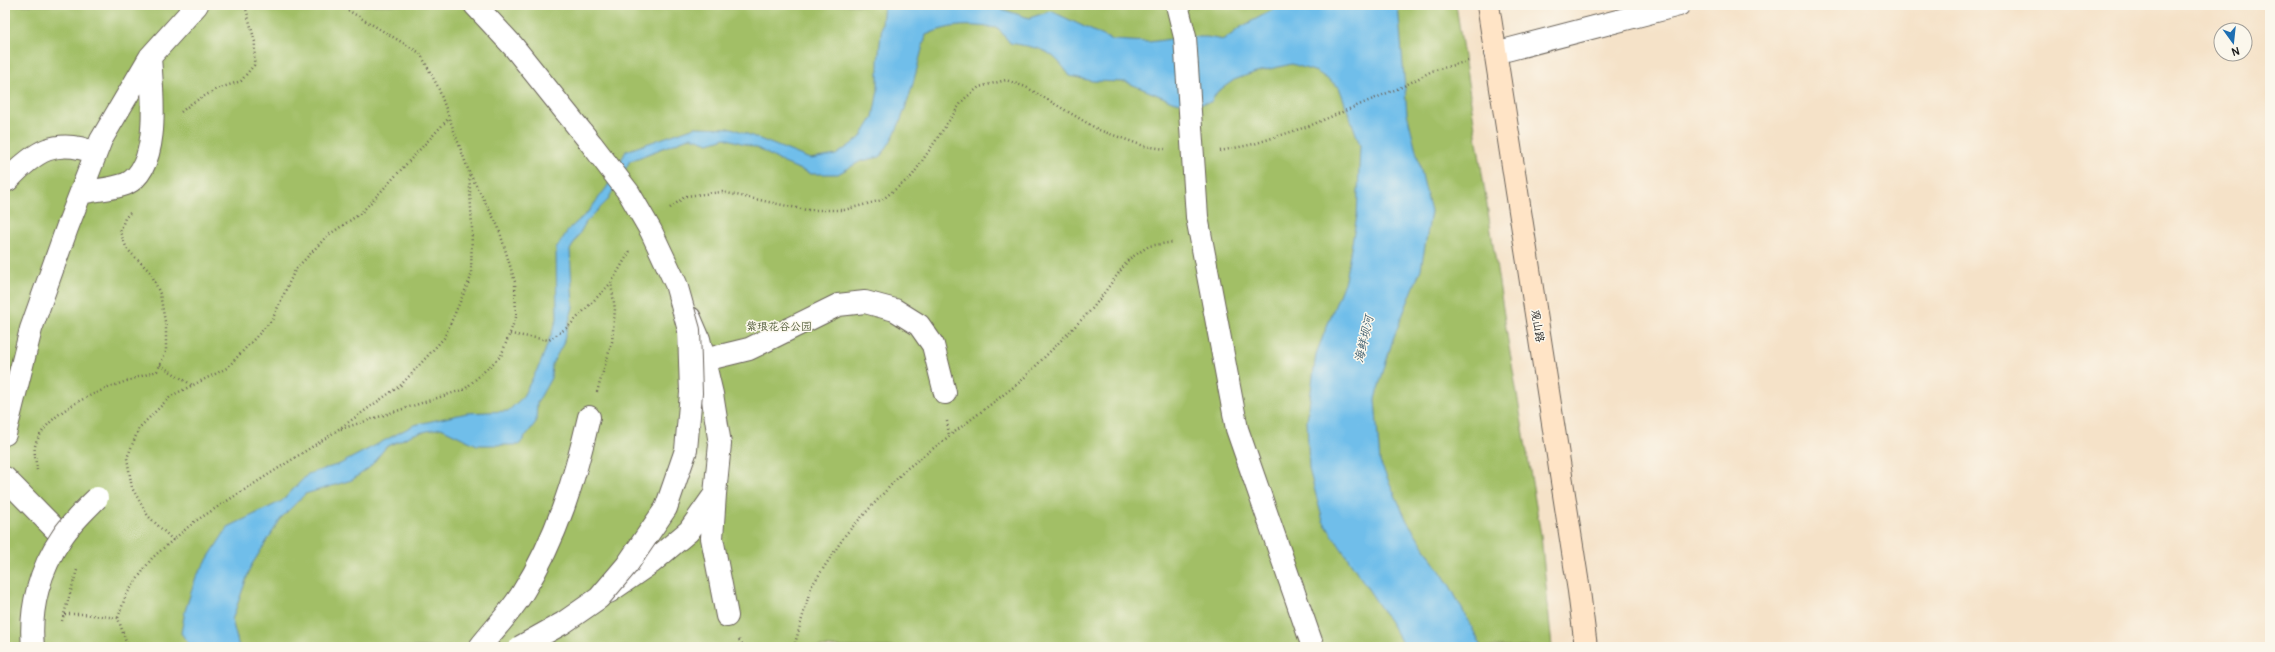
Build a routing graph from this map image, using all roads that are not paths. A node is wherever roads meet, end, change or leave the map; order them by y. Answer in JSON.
{"nodes":[{"id":1,"x":198,"y":5,"type":"edge"},
{"id":2,"x":1177,"y":5,"type":"edge"},
{"id":3,"x":1488,"y":5,"type":"edge"},
{"id":4,"x":1679,"y":5,"type":"edge"},
{"id":5,"x":482,"y":8,"type":"edge"},
{"id":6,"x":1495,"y":53,"type":"junction"},
{"id":7,"x":150,"y":57,"type":"junction"},
{"id":8,"x":96,"y":153,"type":"junction"},
{"id":9,"x":8,"y":180,"type":"dead end"},
{"id":10,"x":80,"y":193,"type":"junction"},
{"id":11,"x":676,"y":284,"type":"junction"},
{"id":12,"x":704,"y":360,"type":"junction"},
{"id":13,"x":945,"y":393,"type":"dead end"},
{"id":14,"x":589,"y":417,"type":"road end"},
{"id":15,"x":5,"y":434,"type":"edge"},
{"id":16,"x":5,"y":478,"type":"edge"},
{"id":17,"x":715,"y":494,"type":"junction"},
{"id":18,"x":97,"y":498,"type":"dead end"},
{"id":19,"x":62,"y":536,"type":"junction"},
{"id":20,"x":599,"y":598,"type":"junction"},
{"id":21,"x":727,"y":616,"type":"dead end"},
{"id":22,"x":33,"y":647,"type":"edge"},
{"id":23,"x":480,"y":647,"type":"edge"},
{"id":24,"x":520,"y":647,"type":"edge"},
{"id":25,"x":1313,"y":647,"type":"edge"},
{"id":26,"x":1586,"y":647,"type":"edge"}],
"edges":[{"from":1,"to":7,"type":"street"},
{"from":2,"to":25,"type":"street"},
{"from":3,"to":6,"type":"street","name":"观山路"},
{"from":4,"to":6,"type":"street"},
{"from":5,"to":11,"type":"street","bridge":true},
{"from":6,"to":26,"type":"street","name":"观山路"},
{"from":7,"to":8,"type":"street"},
{"from":7,"to":10,"type":"street"},
{"from":8,"to":9,"type":"street"},
{"from":8,"to":10,"type":"street"},
{"from":10,"to":15,"type":"street"},
{"from":11,"to":12,"type":"street","bridge":true},
{"from":11,"to":20,"type":"street","bridge":true},
{"from":12,"to":13,"type":"street"},
{"from":12,"to":17,"type":"street"},
{"from":14,"to":23,"type":"street"},
{"from":16,"to":19,"type":"street"},
{"from":17,"to":20,"type":"street","bridge":true},
{"from":17,"to":21,"type":"street"},
{"from":18,"to":19,"type":"street","bridge":true},
{"from":19,"to":22,"type":"street","bridge":true},
{"from":20,"to":24,"type":"street","bridge":true}]}
